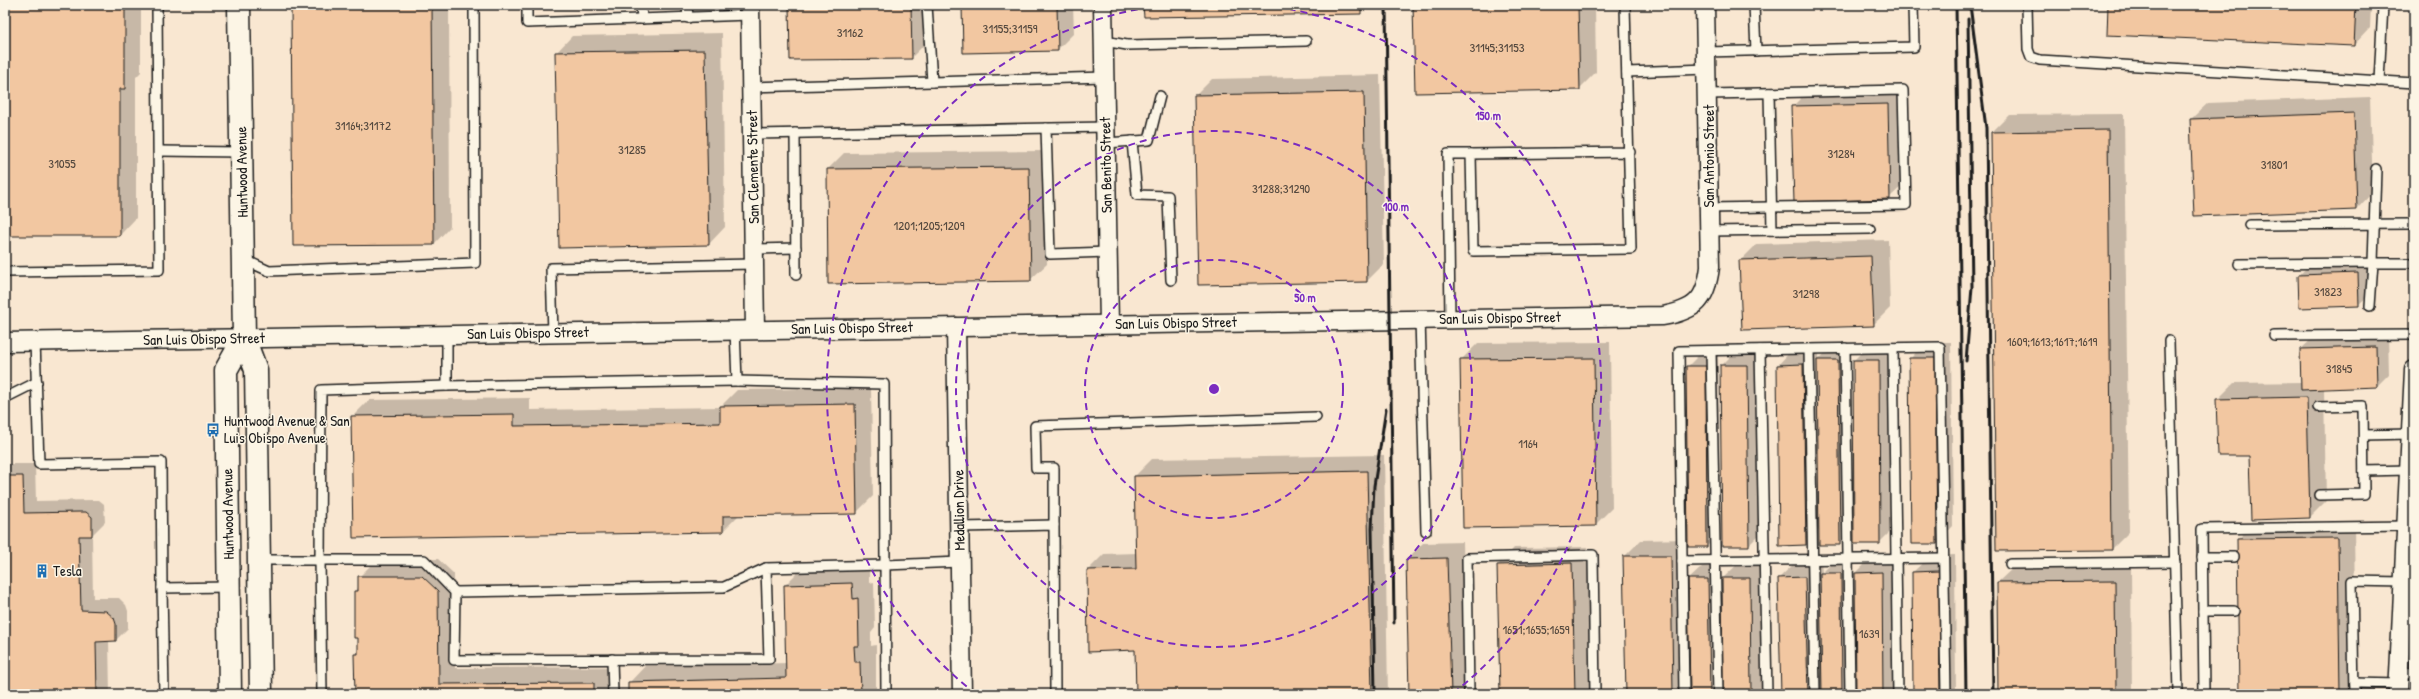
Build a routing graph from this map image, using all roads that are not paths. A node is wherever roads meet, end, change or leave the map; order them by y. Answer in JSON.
{"nodes":[{"id":1,"x":157,"y":5,"type":"edge"},
{"id":2,"x":239,"y":5,"type":"edge"},
{"id":3,"x":474,"y":5,"type":"edge"},
{"id":4,"x":526,"y":5,"type":"edge"},
{"id":5,"x":641,"y":5,"type":"edge"},
{"id":6,"x":687,"y":5,"type":"edge"},
{"id":7,"x":927,"y":5,"type":"edge"},
{"id":8,"x":1103,"y":5,"type":"edge"},
{"id":9,"x":1625,"y":5,"type":"edge"},
{"id":10,"x":1705,"y":5,"type":"edge"},
{"id":11,"x":1754,"y":5,"type":"edge"},
{"id":12,"x":1913,"y":5,"type":"edge"},
{"id":13,"x":2027,"y":5,"type":"edge"},
{"id":14,"x":2383,"y":5,"type":"edge"},
{"id":15,"x":750,"y":10,"type":"edge"},
{"id":16,"x":688,"y":18,"type":"junction"},
{"id":17,"x":642,"y":19,"type":"junction"},
{"id":18,"x":1104,"y":41,"type":"junction"},
{"id":19,"x":1306,"y":41,"type":"dead end"},
{"id":20,"x":1756,"y":51,"type":"junction"},
{"id":21,"x":1706,"y":61,"type":"junction"},
{"id":22,"x":1627,"y":72,"type":"junction"},
{"id":23,"x":1104,"y":77,"type":"junction"},
{"id":24,"x":2379,"y":81,"type":"junction"},
{"id":25,"x":932,"y":82,"type":"junction"},
{"id":26,"x":2414,"y":83,"type":"edge"},
{"id":27,"x":751,"y":87,"type":"junction"},
{"id":28,"x":1769,"y":93,"type":"junction"},
{"id":29,"x":1708,"y":94,"type":"junction"},
{"id":30,"x":1160,"y":96,"type":"dead end"},
{"id":31,"x":1046,"y":128,"type":"junction"},
{"id":32,"x":795,"y":133,"type":"junction"},
{"id":33,"x":752,"y":134,"type":"junction"},
{"id":34,"x":1106,"y":135,"type":"junction"},
{"id":35,"x":1132,"y":141,"type":"junction"},
{"id":36,"x":159,"y":151,"type":"junction"},
{"id":37,"x":241,"y":152,"type":"junction"},
{"id":38,"x":1630,"y":152,"type":"junction"},
{"id":39,"x":1471,"y":154,"type":"junction"},
{"id":40,"x":2376,"y":169,"type":"dead end"},
{"id":41,"x":1771,"y":207,"type":"junction"},
{"id":42,"x":1709,"y":208,"type":"junction"},
{"id":43,"x":2374,"y":223,"type":"junction"},
{"id":44,"x":2414,"y":224,"type":"edge"},
{"id":45,"x":2250,"y":226,"type":"dead end"},
{"id":46,"x":1870,"y":229,"type":"dead end"},
{"id":47,"x":1772,"y":230,"type":"junction"},
{"id":48,"x":1709,"y":232,"type":"junction"},
{"id":49,"x":796,"y":248,"type":"junction"},
{"id":50,"x":1108,"y":252,"type":"junction"},
{"id":51,"x":754,"y":256,"type":"junction"},
{"id":52,"x":243,"y":258,"type":"junction"},
{"id":53,"x":2373,"y":263,"type":"junction"},
{"id":54,"x":2414,"y":263,"type":"edge"},
{"id":55,"x":2239,"y":264,"type":"dead end"},
{"id":56,"x":5,"y":272,"type":"edge"},
{"id":57,"x":796,"y":275,"type":"dead end"},
{"id":58,"x":1171,"y":280,"type":"dead end"},
{"id":59,"x":1696,"y":304,"type":"joint"},
{"id":60,"x":2370,"y":306,"type":"dead end"},
{"id":61,"x":1420,"y":319,"type":"junction"},
{"id":62,"x":1450,"y":319,"type":"junction"},
{"id":63,"x":1109,"y":324,"type":"junction"},
{"id":64,"x":956,"y":327,"type":"junction"},
{"id":65,"x":755,"y":329,"type":"junction"},
{"id":66,"x":735,"y":330,"type":"junction"},
{"id":67,"x":553,"y":333,"type":"junction"},
{"id":68,"x":2414,"y":334,"type":"edge"},
{"id":69,"x":447,"y":335,"type":"junction"},
{"id":70,"x":2274,"y":336,"type":"dead end"},
{"id":71,"x":244,"y":338,"type":"junction"},
{"id":72,"x":35,"y":341,"type":"junction"},
{"id":73,"x":2169,"y":341,"type":"dead end"},
{"id":74,"x":5,"y":342,"type":"edge"},
{"id":75,"x":1845,"y":348,"type":"junction"},
{"id":76,"x":1894,"y":348,"type":"junction"},
{"id":77,"x":1809,"y":349,"type":"junction"},
{"id":78,"x":1711,"y":350,"type":"junction"},
{"id":79,"x":1760,"y":350,"type":"junction"},
{"id":80,"x":2414,"y":370,"type":"edge"},
{"id":81,"x":737,"y":381,"type":"junction"},
{"id":82,"x":37,"y":382,"type":"junction"},
{"id":83,"x":448,"y":386,"type":"junction"},
{"id":84,"x":5,"y":398,"type":"edge"},
{"id":85,"x":2318,"y":407,"type":"dead end"},
{"id":86,"x":1316,"y":418,"type":"dead end"},
{"id":87,"x":2412,"y":423,"type":"edge"},
{"id":88,"x":2364,"y":435,"type":"junction"},
{"id":89,"x":2364,"y":471,"type":"junction"},
{"id":90,"x":2410,"y":480,"type":"edge"},
{"id":91,"x":2320,"y":495,"type":"dead end"},
{"id":92,"x":1054,"y":525,"type":"junction"},
{"id":93,"x":2406,"y":526,"type":"junction"},
{"id":94,"x":960,"y":527,"type":"junction"},
{"id":95,"x":1426,"y":531,"type":"dead end"},
{"id":96,"x":2202,"y":557,"type":"junction"},
{"id":97,"x":2234,"y":557,"type":"dead end"},
{"id":98,"x":1896,"y":558,"type":"junction"},
{"id":99,"x":1943,"y":558,"type":"junction"},
{"id":100,"x":1847,"y":559,"type":"junction"},
{"id":101,"x":259,"y":560,"type":"junction"},
{"id":102,"x":320,"y":560,"type":"junction"},
{"id":103,"x":1764,"y":560,"type":"junction"},
{"id":104,"x":1813,"y":560,"type":"junction"},
{"id":105,"x":1682,"y":561,"type":"junction"},
{"id":106,"x":1716,"y":561,"type":"junction"},
{"id":107,"x":960,"y":562,"type":"junction"},
{"id":108,"x":2175,"y":562,"type":"junction"},
{"id":109,"x":2010,"y":564,"type":"dead end"},
{"id":110,"x":885,"y":565,"type":"junction"},
{"id":111,"x":766,"y":568,"type":"junction"},
{"id":112,"x":2404,"y":582,"type":"junction"},
{"id":113,"x":229,"y":587,"type":"junction"},
{"id":114,"x":162,"y":588,"type":"junction"},
{"id":115,"x":455,"y":592,"type":"junction"},
{"id":116,"x":2203,"y":611,"type":"junction"},
{"id":117,"x":2234,"y":611,"type":"dead end"},
{"id":118,"x":2408,"y":612,"type":"edge"},
{"id":119,"x":612,"y":659,"type":"junction"},
{"id":120,"x":2402,"y":681,"type":"edge"},
{"id":121,"x":2354,"y":683,"type":"junction"},
{"id":122,"x":164,"y":694,"type":"edge"},
{"id":123,"x":230,"y":694,"type":"edge"},
{"id":124,"x":260,"y":694,"type":"edge"},
{"id":125,"x":322,"y":694,"type":"edge"},
{"id":126,"x":613,"y":694,"type":"edge"},
{"id":127,"x":886,"y":694,"type":"edge"},
{"id":128,"x":962,"y":694,"type":"edge"},
{"id":129,"x":1055,"y":694,"type":"edge"},
{"id":130,"x":1469,"y":694,"type":"edge"},
{"id":131,"x":1595,"y":694,"type":"edge"},
{"id":132,"x":1684,"y":694,"type":"edge"},
{"id":133,"x":1718,"y":694,"type":"edge"},
{"id":134,"x":1767,"y":694,"type":"edge"},
{"id":135,"x":1815,"y":694,"type":"edge"},
{"id":136,"x":1850,"y":694,"type":"edge"},
{"id":137,"x":1898,"y":694,"type":"edge"},
{"id":138,"x":1946,"y":694,"type":"edge"},
{"id":139,"x":2178,"y":694,"type":"edge"},
{"id":140,"x":2204,"y":694,"type":"edge"},
{"id":141,"x":2354,"y":694,"type":"edge"}],
"edges":[{"from":1,"to":36,"type":"lane"},
{"from":2,"to":37,"type":"street","name":"Huntwood Avenue"},
{"from":3,"to":52,"type":"lane"},
{"from":4,"to":17,"type":"lane"},
{"from":5,"to":17,"type":"lane"},
{"from":6,"to":16,"type":"lane"},
{"from":7,"to":25,"type":"lane"},
{"from":8,"to":18,"type":"street","name":"San Benito Street"},
{"from":9,"to":22,"type":"lane"},
{"from":10,"to":21,"type":"street","name":"San Antonio Street"},
{"from":11,"to":20,"type":"lane"},
{"from":12,"to":20,"type":"lane"},
{"from":13,"to":24,"type":"lane"},
{"from":14,"to":24,"type":"lane"},
{"from":15,"to":16,"type":"lane"},
{"from":15,"to":27,"type":"street","name":"San Clemente Street"},
{"from":16,"to":17,"type":"lane"},
{"from":18,"to":19,"type":"lane"},
{"from":18,"to":23,"type":"street","name":"San Benito Street"},
{"from":20,"to":21,"type":"lane"},
{"from":21,"to":22,"type":"lane"},
{"from":21,"to":29,"type":"street","name":"San Antonio Street"},
{"from":22,"to":38,"type":"lane"},
{"from":23,"to":25,"type":"lane"},
{"from":23,"to":34,"type":"street","name":"San Benito Street"},
{"from":24,"to":26,"type":"lane"},
{"from":25,"to":27,"type":"lane"},
{"from":27,"to":33,"type":"street","name":"San Clemente Street"},
{"from":28,"to":29,"type":"lane"},
{"from":28,"to":41,"type":"lane"},
{"from":28,"to":41,"type":"lane"},
{"from":29,"to":42,"type":"street","name":"San Antonio Street"},
{"from":30,"to":35,"type":"lane"},
{"from":31,"to":32,"type":"lane"},
{"from":31,"to":34,"type":"lane"},
{"from":31,"to":50,"type":"lane"},
{"from":32,"to":33,"type":"lane"},
{"from":32,"to":49,"type":"lane"},
{"from":33,"to":51,"type":"street","name":"San Clemente Street"},
{"from":34,"to":35,"type":"lane"},
{"from":34,"to":50,"type":"street","name":"San Benito Street"},
{"from":35,"to":58,"type":"lane"},
{"from":36,"to":37,"type":"lane"},
{"from":36,"to":56,"type":"lane"},
{"from":37,"to":52,"type":"street","name":"Huntwood Avenue"},
{"from":38,"to":39,"type":"lane"},
{"from":38,"to":39,"type":"lane"},
{"from":39,"to":62,"type":"lane"},
{"from":40,"to":43,"type":"lane"},
{"from":41,"to":42,"type":"lane"},
{"from":41,"to":47,"type":"lane"},
{"from":42,"to":48,"type":"street","name":"San Antonio Street"},
{"from":43,"to":44,"type":"lane"},
{"from":43,"to":45,"type":"lane"},
{"from":43,"to":53,"type":"lane"},
{"from":46,"to":47,"type":"lane"},
{"from":47,"to":48,"type":"lane"},
{"from":48,"to":59,"type":"street","name":"San Antonio Street"},
{"from":49,"to":51,"type":"lane"},
{"from":49,"to":57,"type":"lane"},
{"from":50,"to":63,"type":"street","name":"San Benito Street"},
{"from":51,"to":65,"type":"street","name":"San Clemente Street"},
{"from":51,"to":67,"type":"lane"},
{"from":52,"to":71,"type":"street","name":"Huntwood Avenue"},
{"from":53,"to":54,"type":"lane"},
{"from":53,"to":55,"type":"lane"},
{"from":53,"to":60,"type":"lane"},
{"from":59,"to":62,"type":"street","name":"San Luis Obispo Street"},
{"from":61,"to":62,"type":"street","name":"San Luis Obispo Street"},
{"from":61,"to":63,"type":"street","name":"San Luis Obispo Street"},
{"from":61,"to":95,"type":"lane"},
{"from":63,"to":64,"type":"street","name":"San Luis Obispo Street"},
{"from":64,"to":65,"type":"street","name":"San Luis Obispo Street"},
{"from":64,"to":94,"type":"street","name":"Medallion Drive"},
{"from":65,"to":66,"type":"street","name":"San Luis Obispo Street"},
{"from":66,"to":67,"type":"street","name":"San Luis Obispo Street"},
{"from":66,"to":81,"type":"lane"},
{"from":67,"to":69,"type":"street","name":"San Luis Obispo Street"},
{"from":68,"to":70,"type":"lane"},
{"from":69,"to":71,"type":"street","name":"San Luis Obispo Street"},
{"from":69,"to":83,"type":"lane"},
{"from":71,"to":72,"type":"street","name":"San Luis Obispo Street"},
{"from":71,"to":101,"type":"street","name":"Huntwood Avenue"},
{"from":71,"to":113,"type":"street","name":"Huntwood Avenue"},
{"from":72,"to":74,"type":"street","name":"San Luis Obispo Street"},
{"from":72,"to":82,"type":"lane"},
{"from":73,"to":108,"type":"lane"},
{"from":75,"to":76,"type":"lane"},
{"from":75,"to":77,"type":"lane"},
{"from":75,"to":100,"type":"lane"},
{"from":76,"to":98,"type":"lane"},
{"from":76,"to":99,"type":"lane"},
{"from":77,"to":79,"type":"lane"},
{"from":77,"to":104,"type":"lane"},
{"from":78,"to":79,"type":"lane"},
{"from":78,"to":105,"type":"lane"},
{"from":78,"to":106,"type":"lane"},
{"from":79,"to":103,"type":"lane"},
{"from":80,"to":87,"type":"street"},
{"from":81,"to":83,"type":"lane"},
{"from":81,"to":110,"type":"lane"},
{"from":82,"to":84,"type":"lane"},
{"from":82,"to":114,"type":"lane"},
{"from":83,"to":102,"type":"lane"},
{"from":85,"to":88,"type":"lane"},
{"from":86,"to":92,"type":"lane"},
{"from":87,"to":88,"type":"lane"},
{"from":87,"to":90,"type":"street"},
{"from":88,"to":89,"type":"lane"},
{"from":89,"to":90,"type":"lane"},
{"from":89,"to":91,"type":"lane"},
{"from":90,"to":93,"type":"street"},
{"from":92,"to":94,"type":"lane"},
{"from":92,"to":129,"type":"lane"},
{"from":93,"to":96,"type":"lane"},
{"from":93,"to":112,"type":"street"},
{"from":94,"to":107,"type":"street","name":"Medallion Drive"},
{"from":96,"to":97,"type":"lane"},
{"from":96,"to":116,"type":"lane"},
{"from":98,"to":99,"type":"lane"},
{"from":98,"to":100,"type":"lane"},
{"from":98,"to":137,"type":"lane"},
{"from":99,"to":138,"type":"lane"},
{"from":100,"to":104,"type":"lane"},
{"from":100,"to":136,"type":"lane"},
{"from":101,"to":102,"type":"lane"},
{"from":101,"to":124,"type":"street","name":"Huntwood Avenue"},
{"from":102,"to":115,"type":"lane"},
{"from":102,"to":125,"type":"lane"},
{"from":103,"to":104,"type":"lane"},
{"from":103,"to":106,"type":"lane"},
{"from":103,"to":134,"type":"lane"},
{"from":104,"to":135,"type":"lane"},
{"from":105,"to":106,"type":"lane"},
{"from":105,"to":132,"type":"lane"},
{"from":106,"to":133,"type":"lane"},
{"from":107,"to":110,"type":"lane"},
{"from":107,"to":128,"type":"street","name":"Medallion Drive"},
{"from":108,"to":109,"type":"lane"},
{"from":108,"to":139,"type":"lane"},
{"from":110,"to":111,"type":"lane"},
{"from":110,"to":127,"type":"lane"},
{"from":111,"to":115,"type":"lane"},
{"from":111,"to":119,"type":"lane"},
{"from":112,"to":118,"type":"street"},
{"from":112,"to":121,"type":"lane"},
{"from":113,"to":114,"type":"lane"},
{"from":113,"to":123,"type":"street","name":"Huntwood Avenue"},
{"from":114,"to":122,"type":"lane"},
{"from":115,"to":119,"type":"lane"},
{"from":116,"to":117,"type":"lane"},
{"from":116,"to":140,"type":"lane"},
{"from":118,"to":120,"type":"street"},
{"from":119,"to":126,"type":"lane"},
{"from":120,"to":121,"type":"lane"},
{"from":121,"to":141,"type":"lane"},
{"from":130,"to":131,"type":"lane"}]}
